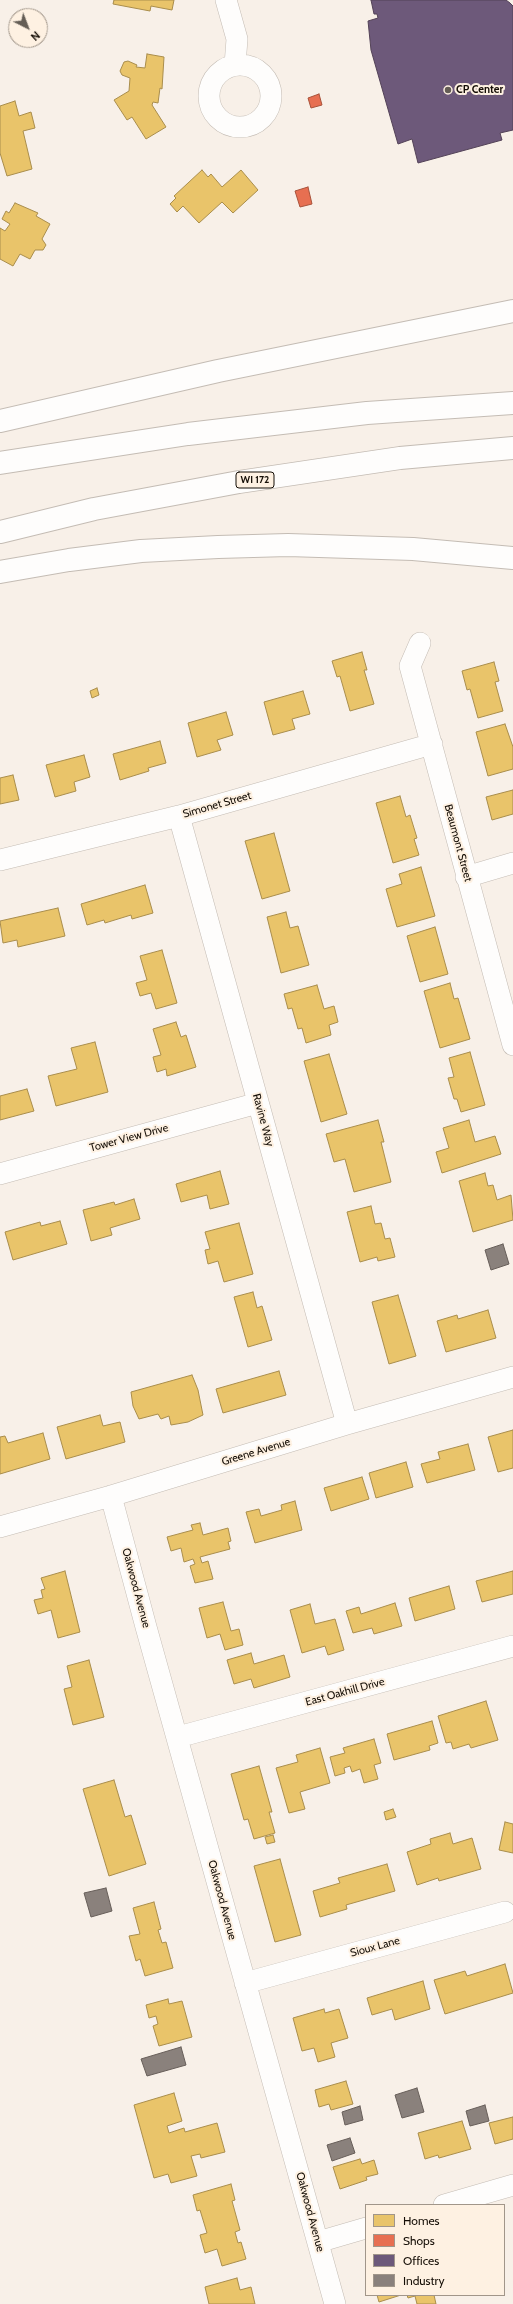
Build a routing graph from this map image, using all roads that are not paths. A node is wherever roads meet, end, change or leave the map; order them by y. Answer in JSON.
{"nodes":[{"id":1,"x":226,"y":0,"type":"edge"},
{"id":2,"x":235,"y":65,"type":"dead end"},
{"id":3,"x":513,"y":311,"type":"edge"},
{"id":4,"x":513,"y":402,"type":"edge"},
{"id":5,"x":0,"y":421,"type":"edge"},
{"id":6,"x":513,"y":448,"type":"edge"},
{"id":7,"x":0,"y":463,"type":"edge"},
{"id":8,"x":0,"y":532,"type":"edge"},
{"id":9,"x":513,"y":558,"type":"edge"},
{"id":10,"x":0,"y":572,"type":"edge"},
{"id":11,"x":420,"y":643,"type":"dead end"},
{"id":12,"x":432,"y":744,"type":"junction"},
{"id":13,"x":179,"y":816,"type":"junction"},
{"id":14,"x":0,"y":860,"type":"edge"},
{"id":15,"x":513,"y":863,"type":"edge"},
{"id":16,"x":466,"y":877,"type":"junction"},
{"id":17,"x":513,"y":1045,"type":"edge"},
{"id":18,"x":258,"y":1103,"type":"junction"},
{"id":19,"x":0,"y":1174,"type":"edge"},
{"id":20,"x":513,"y":1377,"type":"edge"},
{"id":21,"x":347,"y":1424,"type":"junction"},
{"id":22,"x":112,"y":1496,"type":"junction"},
{"id":23,"x":0,"y":1527,"type":"edge"},
{"id":24,"x":513,"y":1646,"type":"edge"},
{"id":25,"x":178,"y":1737,"type":"junction"},
{"id":26,"x":505,"y":1912,"type":"dead end"},
{"id":27,"x":245,"y":1983,"type":"junction"},
{"id":28,"x":513,"y":2185,"type":"edge"},
{"id":29,"x":447,"y":2204,"type":"edge"},
{"id":30,"x":365,"y":2228,"type":"edge"},
{"id":31,"x":318,"y":2242,"type":"junction"},
{"id":32,"x":335,"y":2304,"type":"edge"}],
"edges":[{"from":1,"to":2,"type":"street"},
{"from":3,"to":5,"type":"highway"},
{"from":4,"to":7,"type":"highway"},
{"from":6,"to":8,"type":"highway","number":"WI 172"},
{"from":9,"to":10,"type":"highway"},
{"from":11,"to":12,"type":"street","name":"Beaumont Street"},
{"from":12,"to":13,"type":"street","name":"Simonet Street"},
{"from":12,"to":16,"type":"street","name":"Beaumont Street"},
{"from":13,"to":14,"type":"street","name":"Simonet Street"},
{"from":13,"to":18,"type":"street","name":"Ravine Way"},
{"from":15,"to":16,"type":"street"},
{"from":16,"to":17,"type":"street","name":"Beaumont Street"},
{"from":18,"to":19,"type":"street","name":"Tower View Drive"},
{"from":18,"to":21,"type":"street","name":"Ravine Way"},
{"from":20,"to":21,"type":"street","name":"Greene Avenue"},
{"from":21,"to":22,"type":"street","name":"Greene Avenue"},
{"from":22,"to":23,"type":"street","name":"Greene Avenue"},
{"from":22,"to":25,"type":"street","name":"Oakwood Avenue"},
{"from":24,"to":25,"type":"street","name":"East Oakhill Drive"},
{"from":25,"to":27,"type":"street","name":"Oakwood Avenue"},
{"from":26,"to":27,"type":"street","name":"Sioux Lane"},
{"from":27,"to":31,"type":"street","name":"Oakwood Avenue"},
{"from":28,"to":29,"type":"street"},
{"from":30,"to":31,"type":"street"},
{"from":31,"to":32,"type":"street","name":"Oakwood Avenue"}]}
